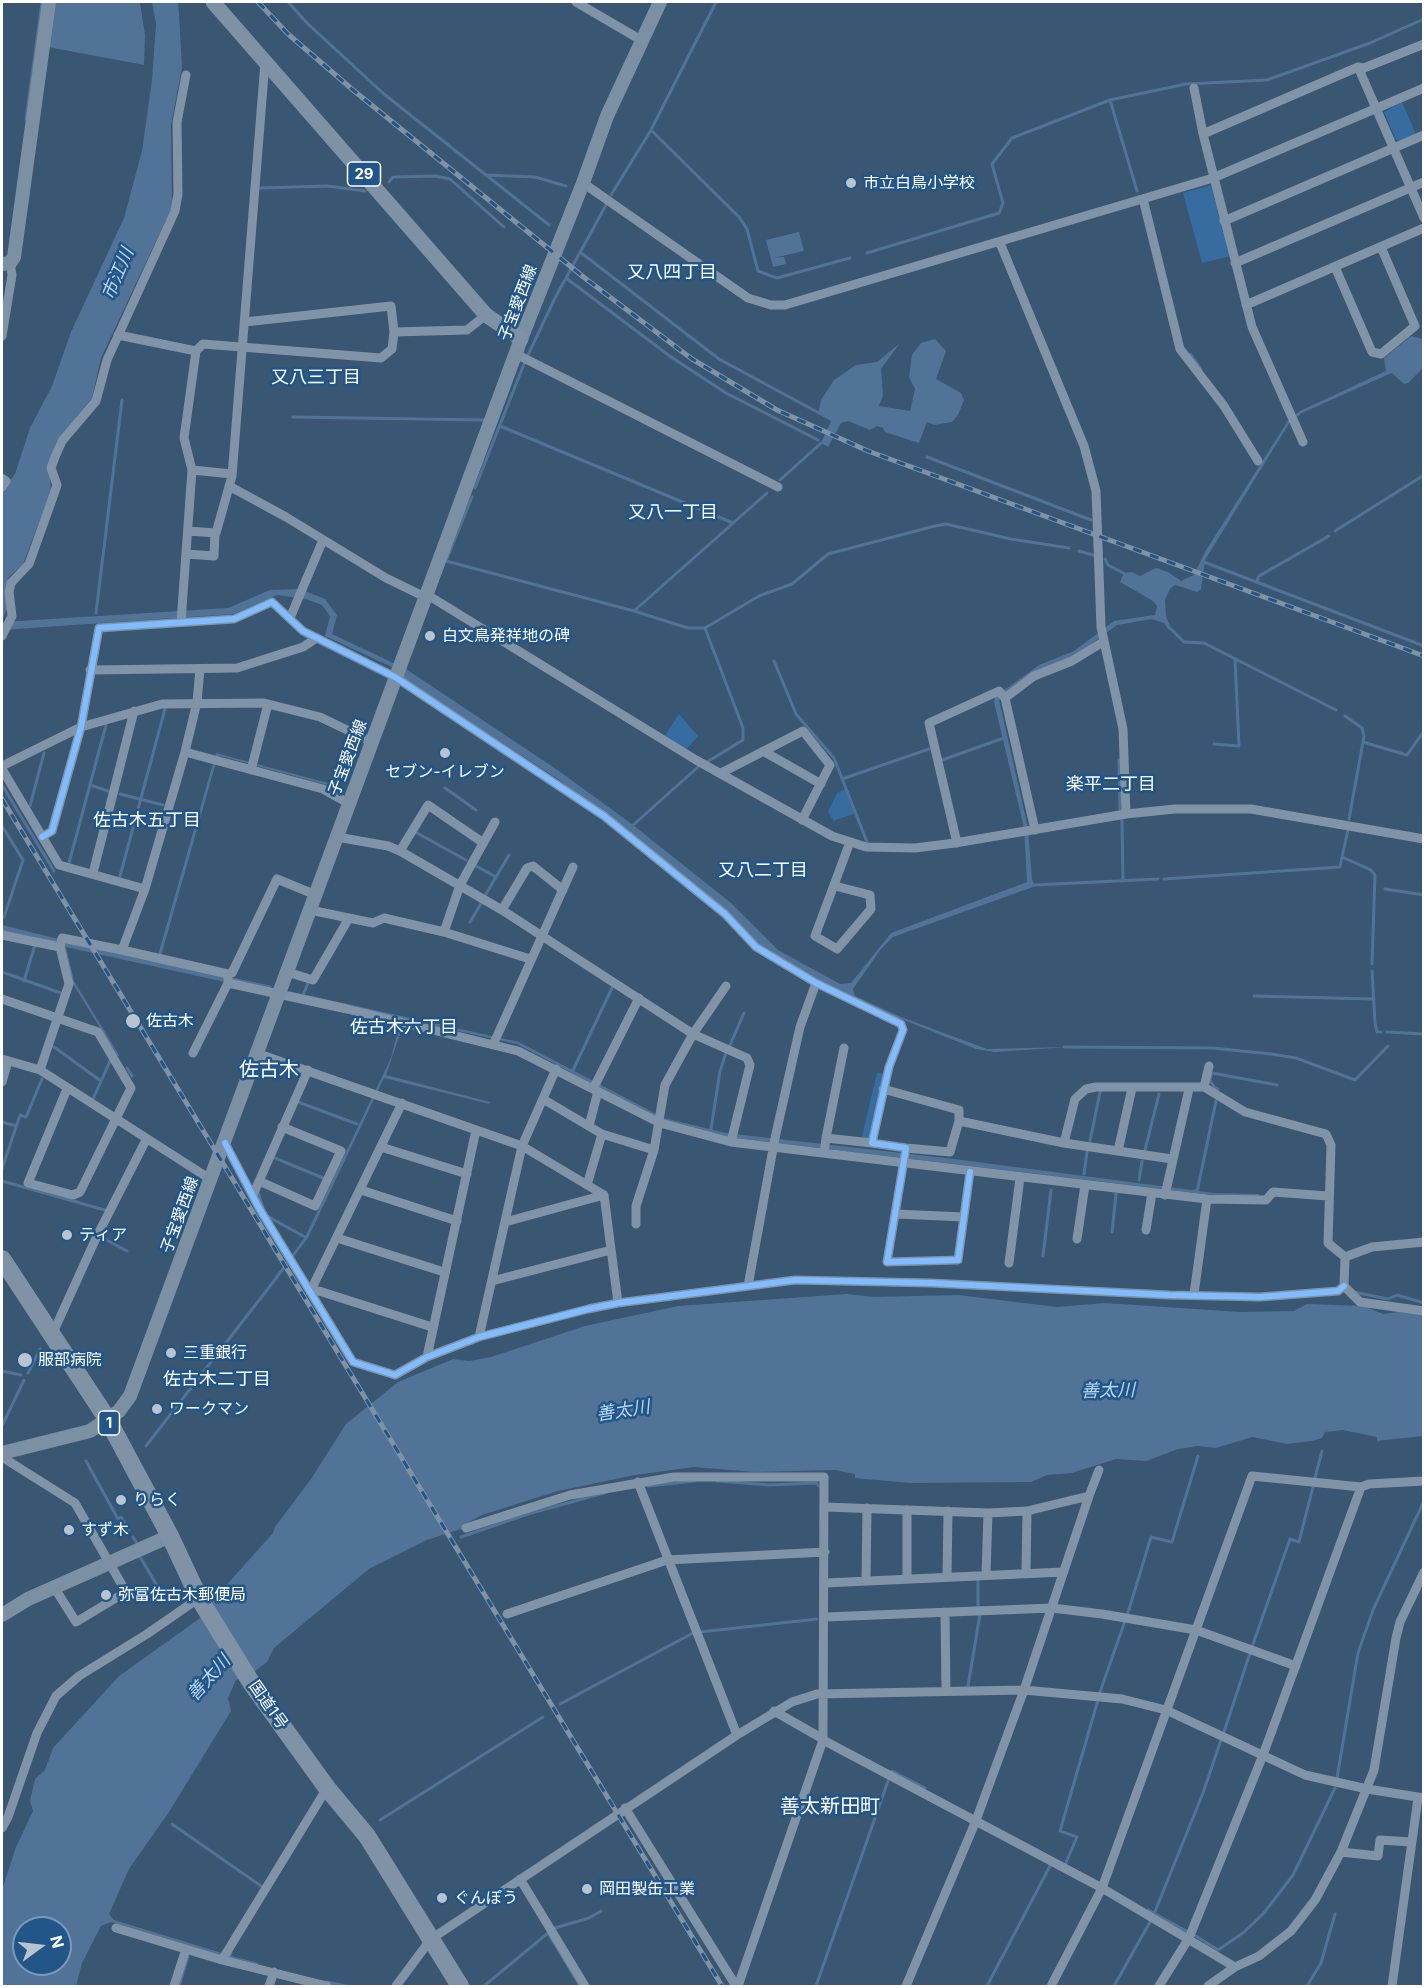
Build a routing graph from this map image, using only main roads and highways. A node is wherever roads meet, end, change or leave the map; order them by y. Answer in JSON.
{"nodes":[{"id":1,"x":50,"y":2,"type":"edge"},
{"id":2,"x":213,"y":2,"type":"edge"},
{"id":3,"x":660,"y":2,"type":"edge"},
{"id":4,"x":6,"y":264,"type":"edge"},
{"id":5,"x":521,"y":339,"type":"junction"},
{"id":6,"x":4,"y":1270,"type":"edge"},
{"id":7,"x":108,"y":1420,"type":"junction"},
{"id":8,"x":2,"y":1455,"type":"edge"},
{"id":9,"x":170,"y":1536,"type":"junction"},
{"id":10,"x":2,"y":1615,"type":"edge"},
{"id":11,"x":460,"y":1986,"type":"edge"}],
"edges":[{"from":1,"to":4,"type":"main road"},
{"from":2,"to":5,"type":"main road","number":"29"},
{"from":3,"to":5,"type":"main road","name":"子宝愛西線"},
{"from":5,"to":7,"type":"main road","name":"子宝愛西線"},
{"from":6,"to":7,"type":"highway","name":"国道1号","number":"1"},
{"from":7,"to":8,"type":"main road","name":"子宝愛西線"},
{"from":7,"to":9,"type":"highway","name":"国道1号","number":"1"},
{"from":9,"to":10,"type":"main road"},
{"from":9,"to":11,"type":"highway","name":"国道1号","number":"1"}]}
